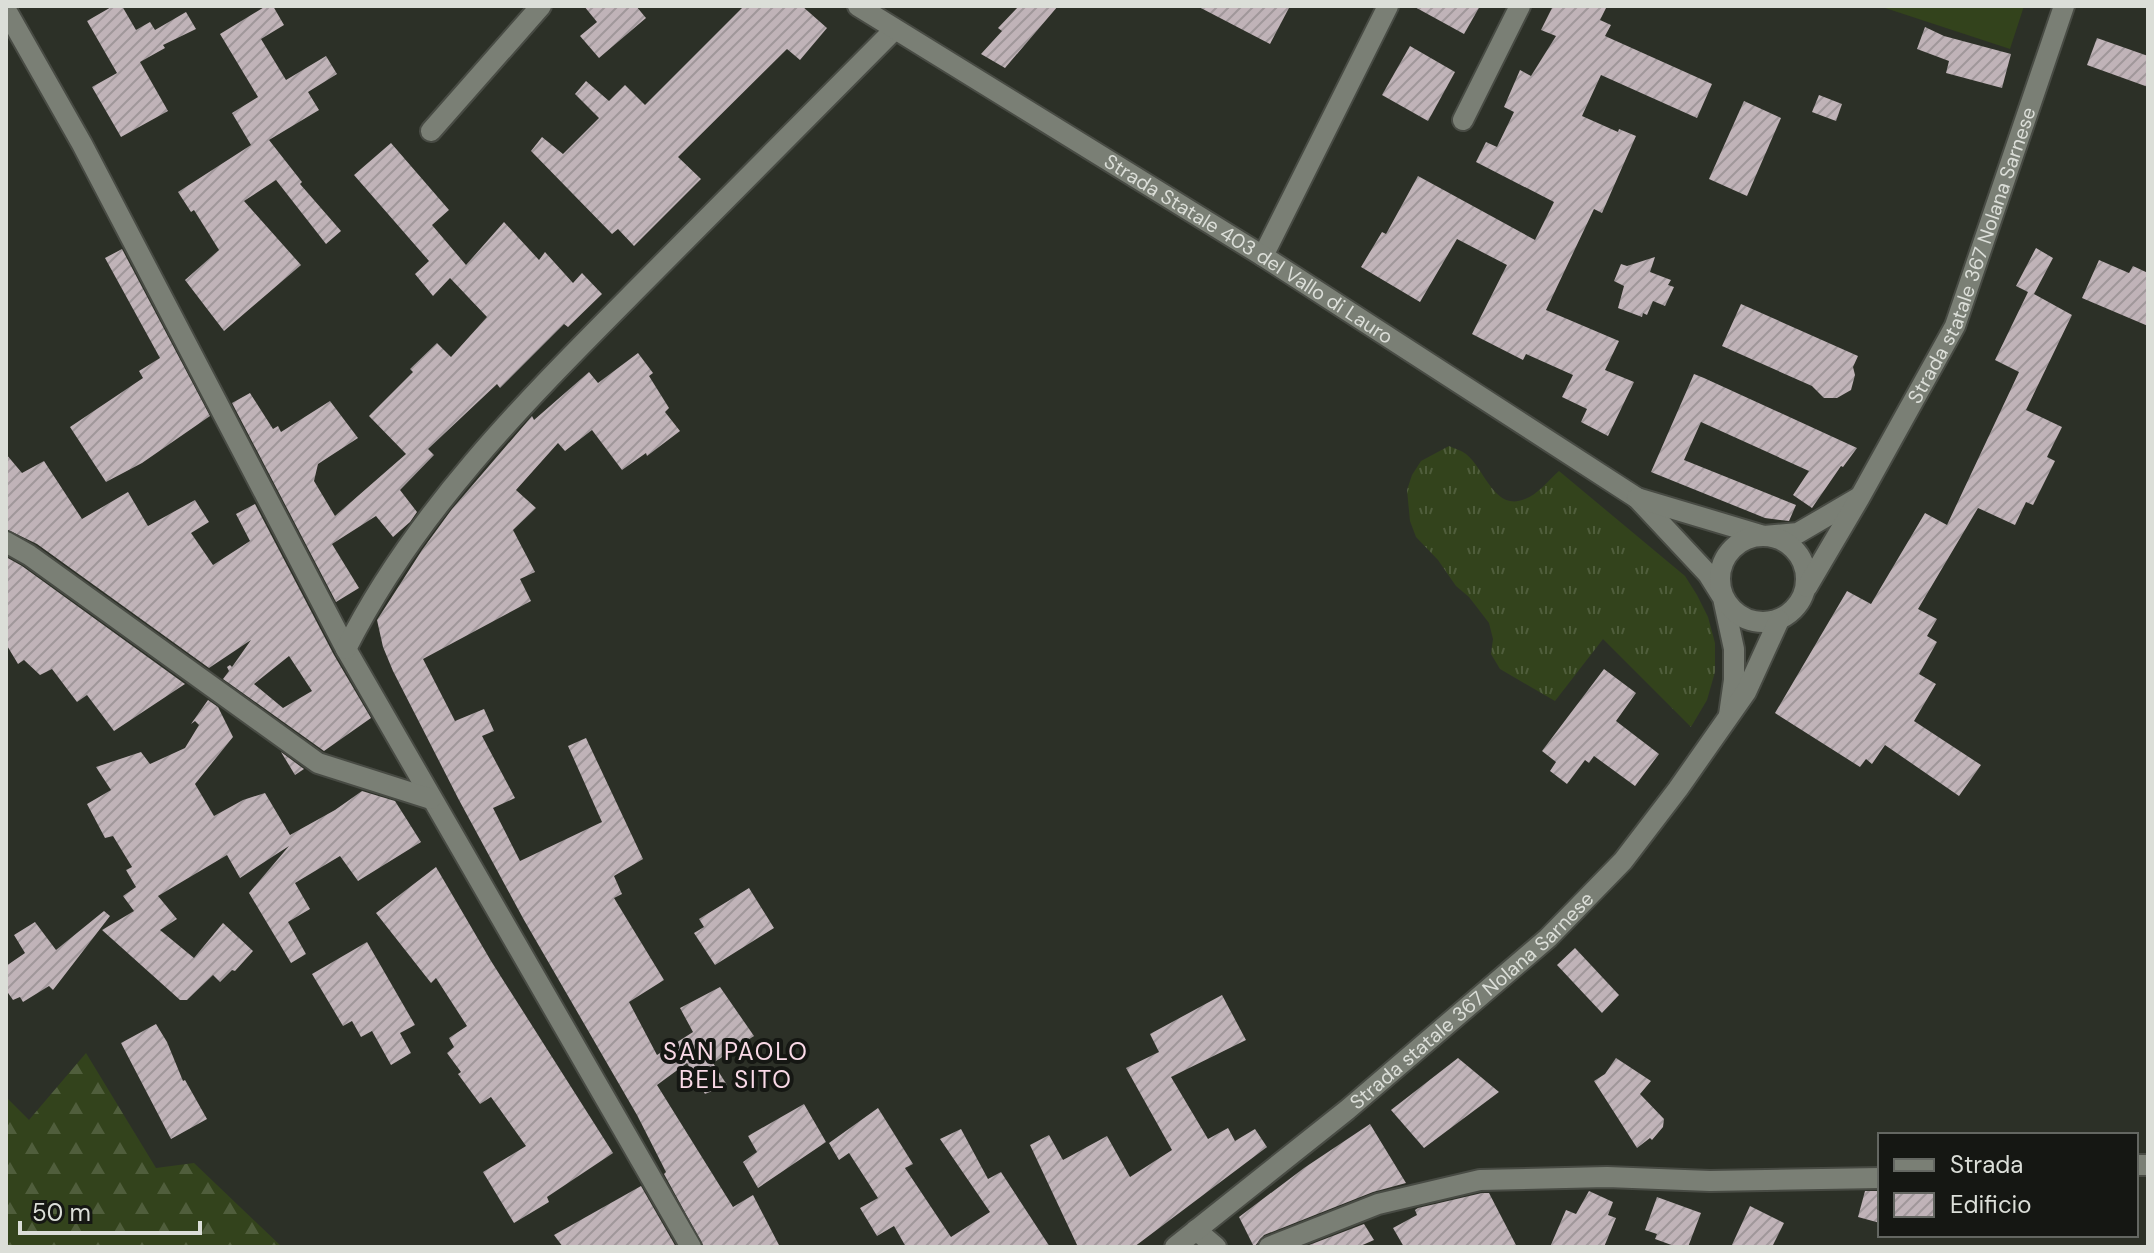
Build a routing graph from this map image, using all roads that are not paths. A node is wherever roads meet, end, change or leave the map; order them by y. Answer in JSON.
{"nodes":[{"id":1,"x":541,"y":6,"type":"edge"},
{"id":2,"x":858,"y":6,"type":"edge"},
{"id":3,"x":1388,"y":6,"type":"edge"},
{"id":4,"x":1520,"y":6,"type":"edge"},
{"id":5,"x":2064,"y":6,"type":"edge"},
{"id":6,"x":6,"y":10,"type":"edge"},
{"id":7,"x":894,"y":30,"type":"junction"},
{"id":8,"x":1463,"y":120,"type":"dead end"},
{"id":9,"x":431,"y":131,"type":"dead end"},
{"id":10,"x":1263,"y":256,"type":"junction"},
{"id":11,"x":1860,"y":497,"type":"junction"},
{"id":12,"x":1637,"y":498,"type":"junction"},
{"id":13,"x":1764,"y":536,"type":"junction"},
{"id":14,"x":6,"y":542,"type":"edge"},
{"id":15,"x":1807,"y":587,"type":"junction"},
{"id":16,"x":1723,"y":598,"type":"junction"},
{"id":17,"x":1779,"y":620,"type":"junction"},
{"id":18,"x":346,"y":649,"type":"junction"},
{"id":19,"x":1729,"y":715,"type":"junction"},
{"id":20,"x":431,"y":799,"type":"junction"},
{"id":21,"x":1878,"y":1178,"type":"edge"},
{"id":22,"x":1196,"y":1230,"type":"junction"},
{"id":23,"x":691,"y":1247,"type":"edge"},
{"id":24,"x":1175,"y":1247,"type":"edge"},
{"id":25,"x":1216,"y":1247,"type":"edge"},
{"id":26,"x":1269,"y":1247,"type":"edge"}],
"edges":[{"from":1,"to":9,"type":"street"},
{"from":2,"to":7,"type":"street","name":"Strada Statale 403 del Vallo di Lauro"},
{"from":3,"to":10,"type":"street"},
{"from":4,"to":8,"type":"street"},
{"from":5,"to":11,"type":"street","name":"Strada statale 367 Nolana Sarnese"},
{"from":6,"to":18,"type":"street"},
{"from":7,"to":10,"type":"street","name":"Strada Statale 403 del Vallo di Lauro"},
{"from":7,"to":18,"type":"street"},
{"from":10,"to":12,"type":"street","name":"Strada Statale 403 del Vallo di Lauro"},
{"from":11,"to":13,"type":"street","name":"Strada Statale 403 del Vallo di Lauro"},
{"from":11,"to":15,"type":"street","name":"Strada statale 367 Nolana Sarnese"},
{"from":12,"to":13,"type":"street","name":"Strada Statale 403 del Vallo di Lauro"},
{"from":12,"to":16,"type":"street","name":"Strada Statale 403 del Vallo di Lauro"},
{"from":13,"to":15,"type":"street"},
{"from":13,"to":16,"type":"street"},
{"from":14,"to":20,"type":"street"},
{"from":15,"to":17,"type":"street"},
{"from":16,"to":17,"type":"street"},
{"from":16,"to":19,"type":"street","name":"Strada Statale 403 del Vallo di Lauro"},
{"from":17,"to":19,"type":"street","name":"Strada statale 367 Nolana Sarnese"},
{"from":18,"to":20,"type":"street"},
{"from":19,"to":22,"type":"street","name":"Strada statale 367 Nolana Sarnese"},
{"from":20,"to":23,"type":"street"},
{"from":21,"to":26,"type":"street"},
{"from":22,"to":24,"type":"street","name":"Strada statale 367 Nolana Sarnese"},
{"from":22,"to":25,"type":"street"}]}
